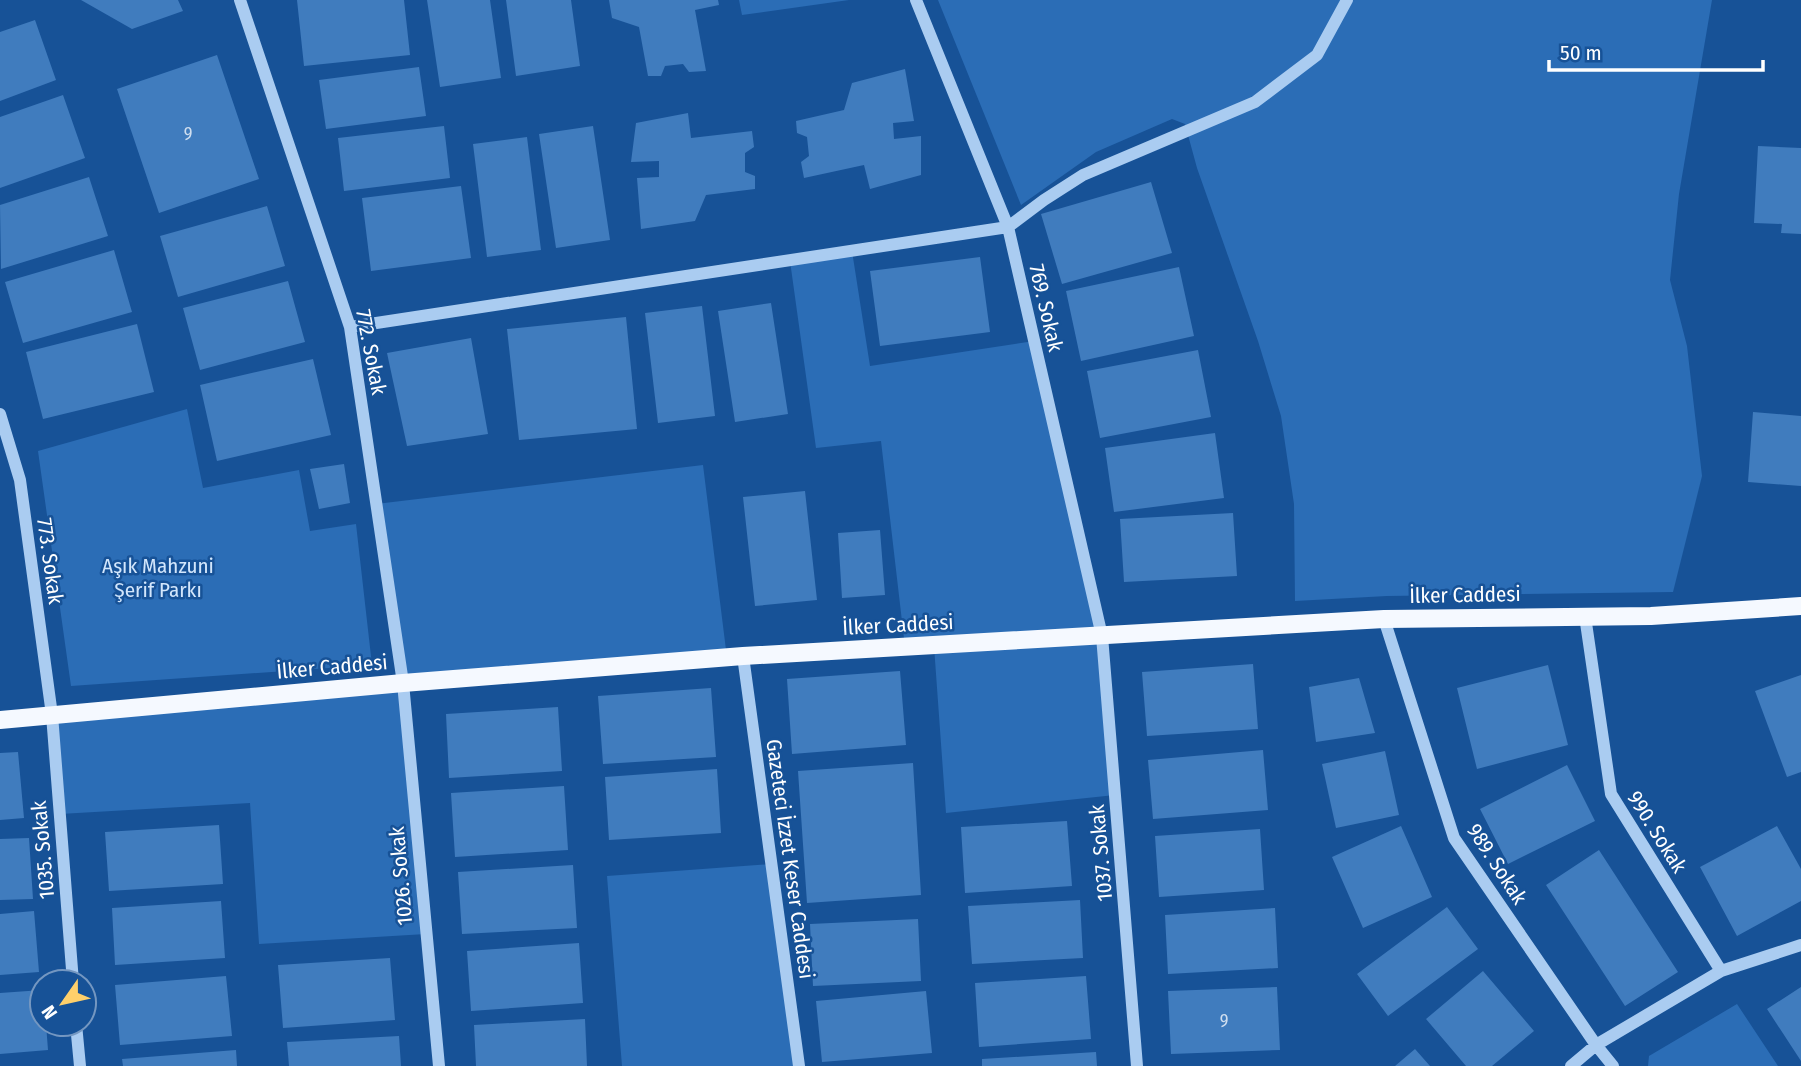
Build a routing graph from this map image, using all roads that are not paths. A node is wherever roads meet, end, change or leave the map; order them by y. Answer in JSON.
{"nodes":[{"id":1,"x":240,"y":0,"type":"edge"},
{"id":2,"x":916,"y":0,"type":"edge"},
{"id":3,"x":1347,"y":0,"type":"edge"},
{"id":4,"x":1008,"y":227,"type":"junction"},
{"id":5,"x":350,"y":327,"type":"junction"},
{"id":6,"x":0,"y":414,"type":"edge"},
{"id":7,"x":1801,"y":606,"type":"edge"},
{"id":8,"x":1585,"y":616,"type":"junction"},
{"id":9,"x":1384,"y":619,"type":"junction"},
{"id":10,"x":1102,"y":636,"type":"junction"},
{"id":11,"x":743,"y":656,"type":"junction"},
{"id":12,"x":403,"y":683,"type":"junction"},
{"id":13,"x":52,"y":715,"type":"junction"},
{"id":14,"x":0,"y":720,"type":"edge"},
{"id":15,"x":1801,"y":945,"type":"edge"},
{"id":16,"x":72,"y":968,"type":"edge"},
{"id":17,"x":1721,"y":971,"type":"junction"},
{"id":18,"x":77,"y":1038,"type":"edge"},
{"id":19,"x":1596,"y":1045,"type":"junction"},
{"id":20,"x":80,"y":1066,"type":"edge"},
{"id":21,"x":439,"y":1066,"type":"edge"},
{"id":22,"x":799,"y":1066,"type":"edge"},
{"id":23,"x":1137,"y":1066,"type":"edge"},
{"id":24,"x":1571,"y":1066,"type":"edge"},
{"id":25,"x":1613,"y":1066,"type":"edge"}],
"edges":[{"from":1,"to":5,"type":"street","name":"772. Sokak"},
{"from":2,"to":4,"type":"street","name":"769. Sokak"},
{"from":3,"to":4,"type":"street"},
{"from":4,"to":5,"type":"street"},
{"from":4,"to":10,"type":"street","name":"769. Sokak"},
{"from":5,"to":12,"type":"street","name":"772. Sokak"},
{"from":6,"to":13,"type":"street","name":"773. Sokak"},
{"from":7,"to":8,"type":"main road","name":"İlker Caddesi"},
{"from":8,"to":9,"type":"main road","name":"İlker Caddesi"},
{"from":8,"to":17,"type":"street","name":"990. Sokak"},
{"from":9,"to":10,"type":"main road","name":"İlker Caddesi"},
{"from":9,"to":19,"type":"street","name":"989. Sokak"},
{"from":10,"to":11,"type":"main road","name":"İlker Caddesi"},
{"from":10,"to":23,"type":"street","name":"1037. Sokak"},
{"from":11,"to":12,"type":"main road","name":"İlker Caddesi"},
{"from":11,"to":22,"type":"street","name":"Gazeteci İzzet Keser Caddesi"},
{"from":12,"to":13,"type":"main road","name":"İlker Caddesi"},
{"from":12,"to":21,"type":"street","name":"1026. Sokak"},
{"from":13,"to":14,"type":"main road","name":"İlker Caddesi"},
{"from":13,"to":16,"type":"street","name":"1035. Sokak"},
{"from":15,"to":17,"type":"street"},
{"from":17,"to":19,"type":"street"},
{"from":18,"to":20,"type":"street"},
{"from":19,"to":24,"type":"street"},
{"from":19,"to":25,"type":"street","name":"989. Sokak"}]}
